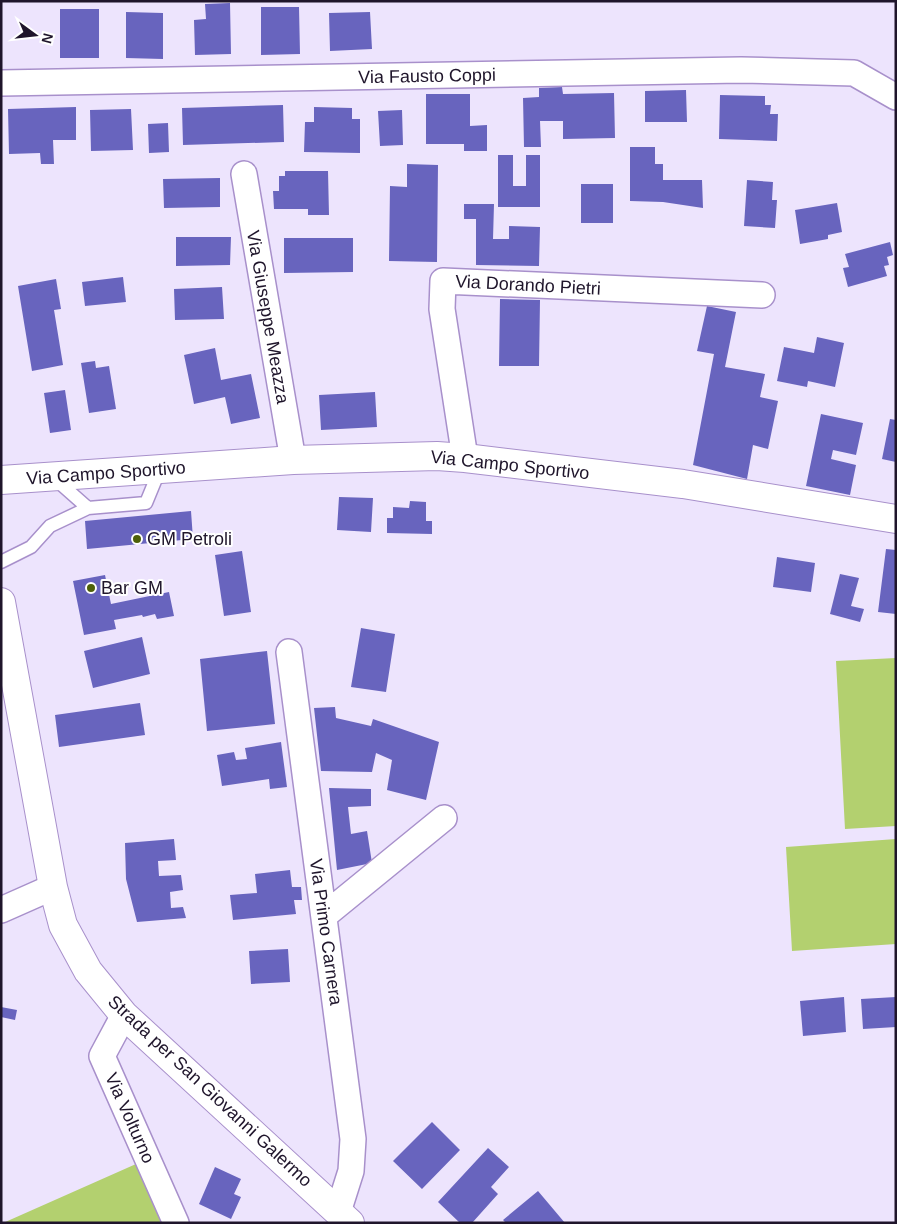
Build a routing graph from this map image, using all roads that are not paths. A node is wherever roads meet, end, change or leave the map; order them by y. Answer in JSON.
{"nodes":[{"id":1,"x":1,"y":82,"type":"edge"},
{"id":2,"x":896,"y":97,"type":"edge"},
{"id":3,"x":244,"y":174,"type":"dead end"},
{"id":4,"x":762,"y":295,"type":"dead end"},
{"id":5,"x":465,"y":458,"type":"junction"},
{"id":6,"x":293,"y":460,"type":"junction"},
{"id":7,"x":160,"y":469,"type":"junction"},
{"id":8,"x":52,"y":476,"type":"junction"},
{"id":9,"x":1,"y":480,"type":"edge"},
{"id":10,"x":88,"y":508,"type":"junction"},
{"id":11,"x":896,"y":519,"type":"edge"},
{"id":12,"x":1,"y":562,"type":"edge"},
{"id":13,"x":1,"y":602,"type":"edge"},
{"id":14,"x":289,"y":652,"type":"dead end"},
{"id":15,"x":444,"y":818,"type":"dead end"},
{"id":16,"x":53,"y":887,"type":"junction"},
{"id":17,"x":1,"y":910,"type":"edge"},
{"id":18,"x":324,"y":916,"type":"junction"},
{"id":19,"x":124,"y":1015,"type":"junction"},
{"id":20,"x":344,"y":1217,"type":"edge"},
{"id":21,"x":176,"y":1223,"type":"edge"}],
"edges":[{"from":1,"to":2,"type":"street","name":"Via Fausto Coppi"},
{"from":3,"to":6,"type":"street","name":"Via Giuseppe Meazza"},
{"from":4,"to":5,"type":"street","name":"Via Dorando Pietri"},
{"from":5,"to":6,"type":"street","name":"Via Campo Sportivo"},
{"from":5,"to":11,"type":"street","name":"Via Campo Sportivo"},
{"from":6,"to":7,"type":"street","name":"Via Campo Sportivo"},
{"from":7,"to":8,"type":"street","name":"Via Campo Sportivo"},
{"from":7,"to":10,"type":"lane"},
{"from":8,"to":9,"type":"street","name":"Via Campo Sportivo"},
{"from":8,"to":10,"type":"lane"},
{"from":10,"to":12,"type":"lane"},
{"from":13,"to":16,"type":"street","name":"Strada per San Giovanni Galermo"},
{"from":14,"to":18,"type":"street","name":"Via Primo Carnera"},
{"from":15,"to":18,"type":"street"},
{"from":16,"to":17,"type":"street"},
{"from":16,"to":19,"type":"street","name":"Strada per San Giovanni Galermo"},
{"from":18,"to":20,"type":"street","name":"Via Primo Carnera"},
{"from":19,"to":20,"type":"street","name":"Strada per San Giovanni Galermo"},
{"from":19,"to":21,"type":"street","name":"Via Volturno"}]}
